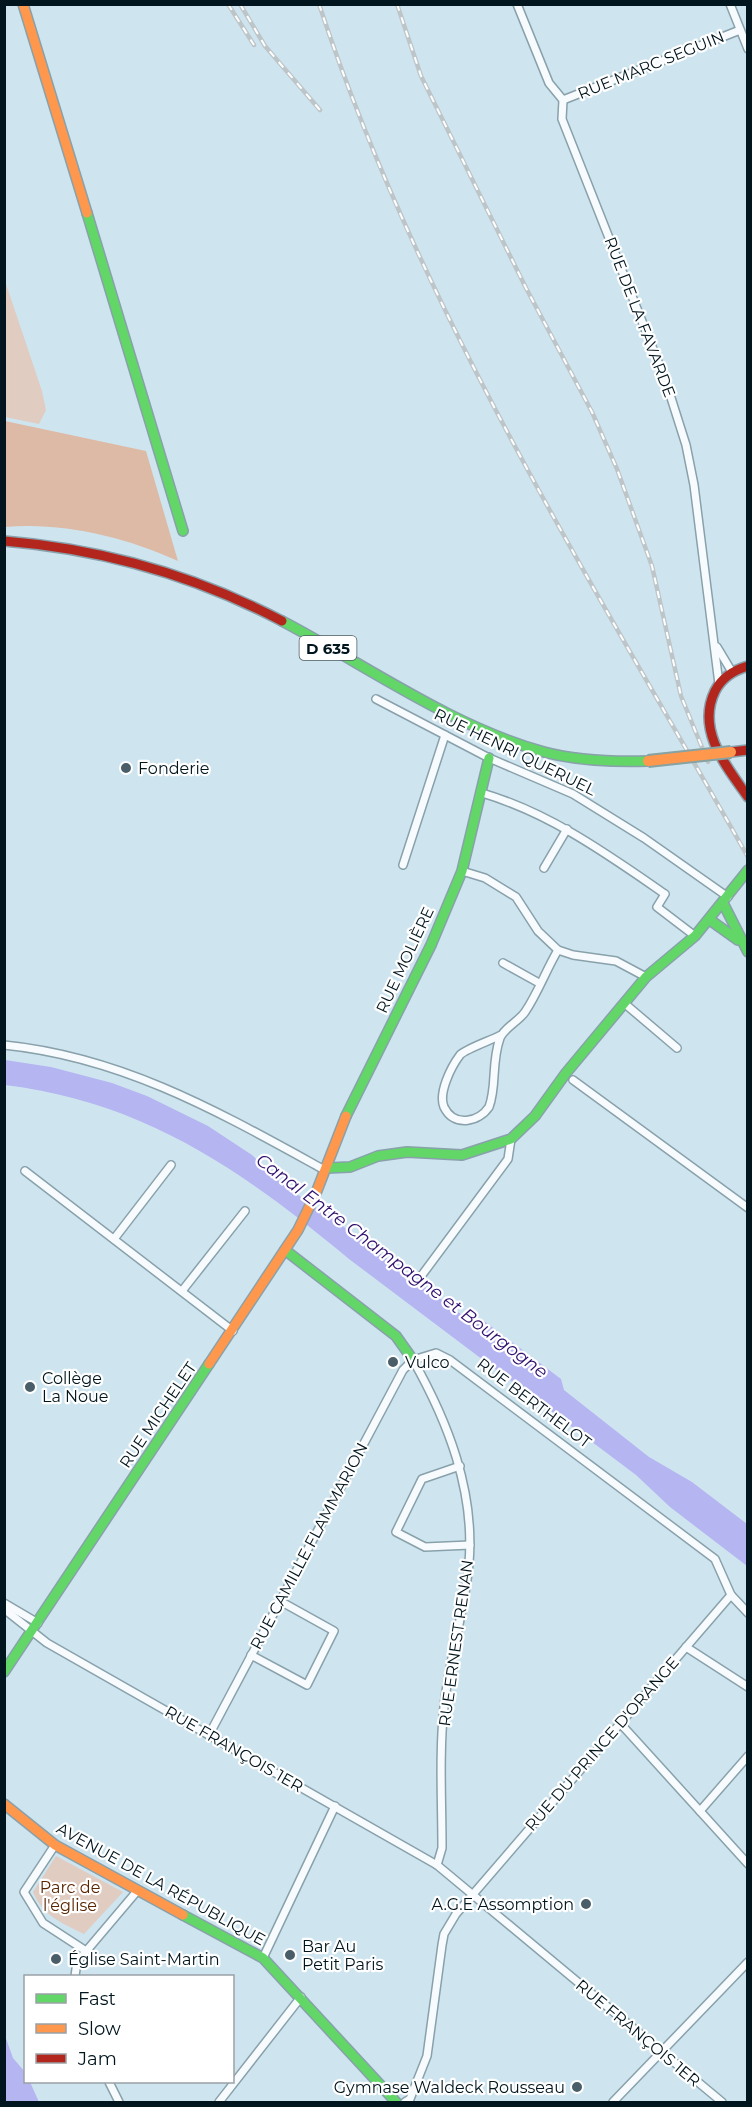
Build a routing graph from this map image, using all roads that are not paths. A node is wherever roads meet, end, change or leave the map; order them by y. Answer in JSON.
{"nodes":[{"id":1,"x":23,"y":4,"type":"edge"},
{"id":2,"x":517,"y":4,"type":"edge"},
{"id":3,"x":730,"y":4,"type":"edge"},
{"id":4,"x":740,"y":30,"type":"junction"},
{"id":5,"x":747,"y":50,"type":"edge"},
{"id":6,"x":563,"y":100,"type":"junction"},
{"id":7,"x":183,"y":531,"type":"dead end"},
{"id":8,"x":4,"y":541,"type":"edge"},
{"id":9,"x":716,"y":645,"type":"junction"},
{"id":10,"x":747,"y":666,"type":"edge"},
{"id":11,"x":732,"y":672,"type":"junction"},
{"id":12,"x":719,"y":684,"type":"junction"},
{"id":13,"x":376,"y":699,"type":"dead end"},
{"id":14,"x":445,"y":735,"type":"junction"},
{"id":15,"x":747,"y":750,"type":"edge"},
{"id":16,"x":489,"y":758,"type":"junction"},
{"id":17,"x":482,"y":793,"type":"junction"},
{"id":18,"x":747,"y":797,"type":"edge"},
{"id":19,"x":567,"y":829,"type":"junction"},
{"id":20,"x":403,"y":865,"type":"dead end"},
{"id":21,"x":544,"y":868,"type":"dead end"},
{"id":22,"x":747,"y":870,"type":"edge"},
{"id":23,"x":462,"y":871,"type":"junction"},
{"id":24,"x":726,"y":900,"type":"junction"},
{"id":25,"x":710,"y":920,"type":"junction"},
{"id":26,"x":695,"y":936,"type":"junction"},
{"id":27,"x":746,"y":949,"type":"edge"},
{"id":28,"x":558,"y":950,"type":"junction"},
{"id":29,"x":503,"y":963,"type":"dead end"},
{"id":30,"x":645,"y":977,"type":"junction"},
{"id":31,"x":539,"y":983,"type":"junction"},
{"id":32,"x":624,"y":1003,"type":"junction"},
{"id":33,"x":501,"y":1035,"type":"junction"},
{"id":34,"x":4,"y":1045,"type":"edge"},
{"id":35,"x":677,"y":1048,"type":"dead end"},
{"id":36,"x":573,"y":1080,"type":"dead end"},
{"id":37,"x":510,"y":1139,"type":"junction"},
{"id":38,"x":171,"y":1165,"type":"dead end"},
{"id":39,"x":327,"y":1168,"type":"junction"},
{"id":40,"x":25,"y":1171,"type":"dead end"},
{"id":41,"x":747,"y":1208,"type":"edge"},
{"id":42,"x":245,"y":1211,"type":"dead end"},
{"id":43,"x":114,"y":1239,"type":"junction"},
{"id":44,"x":285,"y":1250,"type":"junction"},
{"id":45,"x":422,"y":1275,"type":"dead end"},
{"id":46,"x":182,"y":1292,"type":"junction"},
{"id":47,"x":233,"y":1331,"type":"junction"},
{"id":48,"x":413,"y":1360,"type":"junction"},
{"id":49,"x":460,"y":1466,"type":"junction"},
{"id":50,"x":470,"y":1545,"type":"junction"},
{"id":51,"x":731,"y":1595,"type":"junction"},
{"id":52,"x":280,"y":1601,"type":"junction"},
{"id":53,"x":4,"y":1603,"type":"edge"},
{"id":54,"x":4,"y":1609,"type":"edge"},
{"id":55,"x":747,"y":1614,"type":"edge"},
{"id":56,"x":35,"y":1628,"type":"junction"},
{"id":57,"x":686,"y":1647,"type":"junction"},
{"id":58,"x":251,"y":1655,"type":"junction"},
{"id":59,"x":4,"y":1672,"type":"edge"},
{"id":60,"x":747,"y":1687,"type":"edge"},
{"id":61,"x":620,"y":1723,"type":"junction"},
{"id":62,"x":209,"y":1736,"type":"junction"},
{"id":63,"x":747,"y":1756,"type":"edge"},
{"id":64,"x":4,"y":1804,"type":"edge"},
{"id":65,"x":335,"y":1806,"type":"junction"},
{"id":66,"x":700,"y":1811,"type":"junction"},
{"id":67,"x":55,"y":1845,"type":"junction"},
{"id":68,"x":747,"y":1864,"type":"edge"},
{"id":69,"x":437,"y":1865,"type":"junction"},
{"id":70,"x":138,"y":1890,"type":"junction"},
{"id":71,"x":472,"y":1894,"type":"junction"},
{"id":72,"x":86,"y":1951,"type":"junction"},
{"id":73,"x":263,"y":1958,"type":"junction"},
{"id":74,"x":747,"y":1962,"type":"edge"},
{"id":75,"x":75,"y":1975,"type":"edge"},
{"id":76,"x":301,"y":1997,"type":"junction"},
{"id":77,"x":661,"y":2052,"type":"junction"},
{"id":78,"x":110,"y":2083,"type":"edge"},
{"id":79,"x":120,"y":2103,"type":"edge"},
{"id":80,"x":219,"y":2103,"type":"edge"},
{"id":81,"x":396,"y":2103,"type":"edge"},
{"id":82,"x":405,"y":2103,"type":"edge"},
{"id":83,"x":613,"y":2103,"type":"edge"},
{"id":84,"x":722,"y":2103,"type":"edge"}],
"edges":[{"from":1,"to":7,"type":"main road"},
{"from":2,"to":6,"type":"street","name":"RUE DE LA FAVARDE"},
{"from":3,"to":4,"type":"street"},
{"from":4,"to":5,"type":"street"},
{"from":4,"to":6,"type":"street","name":"RUE MARC SEGUIN"},
{"from":6,"to":9,"type":"street","name":"RUE DE LA FAVARDE"},
{"from":8,"to":15,"type":"main road","number":"D 635","bridge":true},
{"from":9,"to":11,"type":"street","name":"RUE DE LA FAVARDE"},
{"from":9,"to":12,"type":"street","name":"RUE DE LA FAVARDE"},
{"from":10,"to":11,"type":"main road"},
{"from":11,"to":12,"type":"main road"},
{"from":12,"to":18,"type":"main road"},
{"from":13,"to":14,"type":"street","name":"RUE HENRI QUERUEL"},
{"from":14,"to":16,"type":"street","name":"RUE HENRI QUERUEL"},
{"from":14,"to":20,"type":"street"},
{"from":16,"to":17,"type":"main road","name":"RUE MOLIÈRE"},
{"from":16,"to":24,"type":"street","name":"RUE HENRI QUERUEL"},
{"from":17,"to":19,"type":"street"},
{"from":17,"to":23,"type":"main road","name":"RUE MOLIÈRE"},
{"from":19,"to":21,"type":"street"},
{"from":19,"to":26,"type":"street"},
{"from":22,"to":24,"type":"main road"},
{"from":23,"to":28,"type":"street"},
{"from":23,"to":39,"type":"main road","name":"RUE MOLIÈRE"},
{"from":24,"to":25,"type":"main road"},
{"from":24,"to":27,"type":"main road","name":"RUE HENRI QUERUEL"},
{"from":25,"to":26,"type":"main road"},
{"from":25,"to":27,"type":"main road","name":"RUE HENRI QUERUEL"},
{"from":26,"to":30,"type":"main road"},
{"from":28,"to":30,"type":"street"},
{"from":28,"to":31,"type":"street"},
{"from":29,"to":31,"type":"street"},
{"from":30,"to":32,"type":"main road"},
{"from":31,"to":33,"type":"street"},
{"from":32,"to":35,"type":"street"},
{"from":32,"to":37,"type":"main road"},
{"from":33,"to":33,"type":"street"},
{"from":34,"to":39,"type":"street"},
{"from":36,"to":41,"type":"street"},
{"from":37,"to":39,"type":"main road"},
{"from":37,"to":45,"type":"street"},
{"from":38,"to":43,"type":"street"},
{"from":39,"to":44,"type":"main road","name":"RUE MICHELET"},
{"from":40,"to":43,"type":"street"},
{"from":42,"to":46,"type":"street"},
{"from":43,"to":46,"type":"street"},
{"from":44,"to":47,"type":"main road","name":"RUE MICHELET"},
{"from":44,"to":48,"type":"main road"},
{"from":46,"to":47,"type":"street"},
{"from":47,"to":56,"type":"main road","name":"RUE MICHELET"},
{"from":48,"to":49,"type":"street","name":"RUE ERNEST RENAN"},
{"from":48,"to":51,"type":"street","name":"RUE BERTHELOT"},
{"from":48,"to":52,"type":"street","name":"RUE CAMILLE FLAMMARION"},
{"from":49,"to":50,"type":"street","name":"RUE ERNEST RENAN"},
{"from":49,"to":50,"type":"street"},
{"from":50,"to":69,"type":"street","name":"RUE ERNEST RENAN"},
{"from":51,"to":55,"type":"street","name":"RUE BERTHELOT"},
{"from":51,"to":57,"type":"street","name":"RUE DU PRINCE D'ORANGE"},
{"from":52,"to":58,"type":"street","name":"RUE CAMILLE FLAMMARION"},
{"from":52,"to":58,"type":"street"},
{"from":53,"to":56,"type":"street"},
{"from":54,"to":56,"type":"street"},
{"from":56,"to":59,"type":"main road","name":"RUE MICHELET"},
{"from":56,"to":62,"type":"street","name":"RUE FRANÇOIS 1ER"},
{"from":57,"to":60,"type":"street"},
{"from":57,"to":61,"type":"street","name":"RUE DU PRINCE D'ORANGE"},
{"from":58,"to":62,"type":"street","name":"RUE CAMILLE FLAMMARION"},
{"from":61,"to":66,"type":"street"},
{"from":61,"to":71,"type":"street","name":"RUE DU PRINCE D'ORANGE"},
{"from":62,"to":65,"type":"street","name":"RUE FRANÇOIS 1ER"},
{"from":63,"to":66,"type":"street"},
{"from":64,"to":67,"type":"main road","name":"AVENUE DE LA RÉPUBLIQUE"},
{"from":65,"to":69,"type":"street","name":"RUE FRANÇOIS 1ER"},
{"from":65,"to":73,"type":"street"},
{"from":66,"to":68,"type":"street"},
{"from":67,"to":70,"type":"main road","name":"AVENUE DE LA RÉPUBLIQUE"},
{"from":67,"to":72,"type":"street"},
{"from":69,"to":71,"type":"street","name":"RUE FRANÇOIS 1ER"},
{"from":70,"to":72,"type":"street"},
{"from":70,"to":73,"type":"main road","name":"AVENUE DE LA RÉPUBLIQUE"},
{"from":71,"to":77,"type":"street","name":"RUE FRANÇOIS 1ER"},
{"from":71,"to":82,"type":"street","name":"RUE DU PRINCE D'ORANGE"},
{"from":72,"to":75,"type":"street"},
{"from":73,"to":76,"type":"main road","name":"AVENUE DE LA RÉPUBLIQUE"},
{"from":74,"to":77,"type":"street"},
{"from":76,"to":80,"type":"street"},
{"from":76,"to":81,"type":"main road","name":"AVENUE DE LA RÉPUBLIQUE"},
{"from":77,"to":83,"type":"street"},
{"from":77,"to":84,"type":"street","name":"RUE FRANÇOIS 1ER"},
{"from":78,"to":79,"type":"street"}]}
